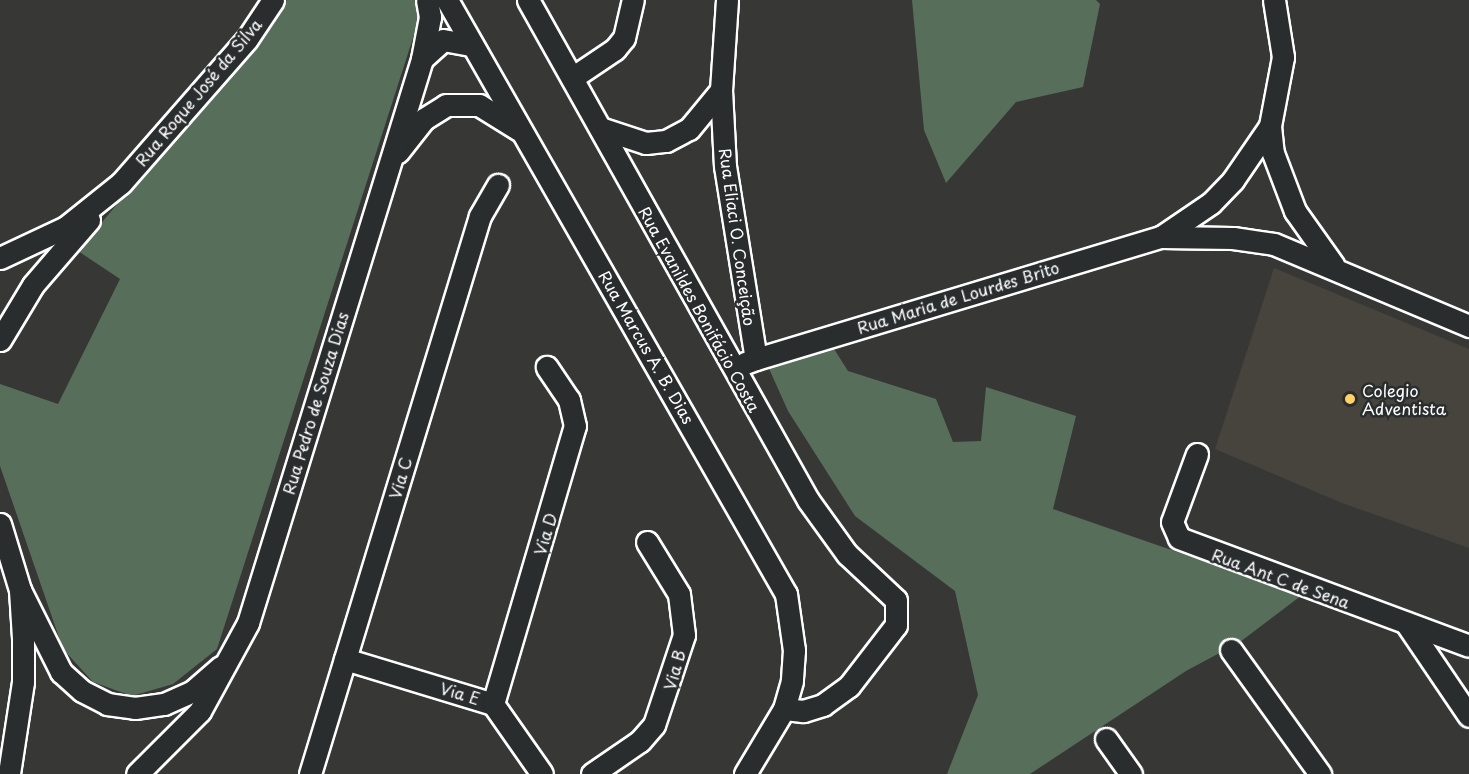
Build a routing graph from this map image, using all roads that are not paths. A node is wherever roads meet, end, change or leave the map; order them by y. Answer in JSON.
{"nodes":[{"id":1,"x":273,"y":0,"type":"edge"},
{"id":2,"x":427,"y":0,"type":"edge"},
{"id":3,"x":447,"y":0,"type":"edge"},
{"id":4,"x":528,"y":0,"type":"edge"},
{"id":5,"x":633,"y":0,"type":"edge"},
{"id":6,"x":727,"y":0,"type":"edge"},
{"id":7,"x":1274,"y":0,"type":"edge"},
{"id":8,"x":472,"y":45,"type":"junction"},
{"id":9,"x":421,"y":62,"type":"junction"},
{"id":10,"x":488,"y":69,"type":"junction"},
{"id":11,"x":572,"y":78,"type":"junction"},
{"id":12,"x":721,"y":90,"type":"junction"},
{"id":13,"x":469,"y":103,"type":"junction"},
{"id":14,"x":446,"y":105,"type":"junction"},
{"id":15,"x":1270,"y":126,"type":"junction"},
{"id":16,"x":600,"y":128,"type":"junction"},
{"id":17,"x":524,"y":134,"type":"junction"},
{"id":18,"x":387,"y":166,"type":"junction"},
{"id":19,"x":121,"y":183,"type":"junction"},
{"id":20,"x":498,"y":185,"type":"dead end"},
{"id":21,"x":1161,"y":237,"type":"junction"},
{"id":22,"x":0,"y":258,"type":"edge"},
{"id":23,"x":1335,"y":266,"type":"junction"},
{"id":24,"x":1469,"y":326,"type":"edge"},
{"id":25,"x":0,"y":340,"type":"edge"},
{"id":26,"x":756,"y":359,"type":"junction"},
{"id":27,"x":733,"y":366,"type":"junction"},
{"id":28,"x":547,"y":367,"type":"dead end"},
{"id":29,"x":1197,"y":454,"type":"dead end"},
{"id":30,"x":0,"y":524,"type":"edge"},
{"id":31,"x":647,"y":542,"type":"dead end"},
{"id":32,"x":20,"y":590,"type":"junction"},
{"id":33,"x":1406,"y":623,"type":"junction"},
{"id":34,"x":1469,"y":646,"type":"edge"},
{"id":35,"x":1231,"y":651,"type":"dead end"},
{"id":36,"x":236,"y":652,"type":"junction"},
{"id":37,"x":345,"y":659,"type":"junction"},
{"id":38,"x":493,"y":704,"type":"junction"},
{"id":39,"x":784,"y":709,"type":"junction"},
{"id":40,"x":1469,"y":716,"type":"edge"},
{"id":41,"x":1106,"y":739,"type":"dead end"},
{"id":42,"x":9,"y":774,"type":"edge"},
{"id":43,"x":137,"y":774,"type":"edge"},
{"id":44,"x":310,"y":774,"type":"edge"},
{"id":45,"x":542,"y":774,"type":"edge"},
{"id":46,"x":592,"y":774,"type":"edge"},
{"id":47,"x":745,"y":774,"type":"edge"},
{"id":48,"x":1131,"y":774,"type":"edge"},
{"id":49,"x":1320,"y":774,"type":"edge"}],
"edges":[{"from":1,"to":19,"type":"street","name":"Rua Roque José da Silva"},
{"from":2,"to":9,"type":"street","name":"Rua Pedro de Souza Dias"},
{"from":3,"to":8,"type":"street","name":"Rua Marcus A. B. Dias"},
{"from":4,"to":11,"type":"street","name":"Rua Evanildes Bonifácio Costa"},
{"from":5,"to":11,"type":"street"},
{"from":6,"to":12,"type":"street","name":"Rua Eliaci O. Conceição"},
{"from":7,"to":15,"type":"street"},
{"from":8,"to":9,"type":"street"},
{"from":8,"to":10,"type":"street","name":"Rua Marcus A. B. Dias"},
{"from":9,"to":14,"type":"street"},
{"from":9,"to":18,"type":"street","name":"Rua Pedro de Souza Dias"},
{"from":10,"to":13,"type":"street"},
{"from":10,"to":17,"type":"street","name":"Rua Marcus A. B. Dias"},
{"from":11,"to":16,"type":"street","name":"Rua Evanildes Bonifácio Costa"},
{"from":12,"to":16,"type":"street"},
{"from":12,"to":26,"type":"street","name":"Rua Eliaci O. Conceição"},
{"from":13,"to":14,"type":"street"},
{"from":13,"to":17,"type":"street"},
{"from":14,"to":18,"type":"street"},
{"from":15,"to":21,"type":"street","name":"Rua Maria de Lourdes Brito"},
{"from":15,"to":23,"type":"street"},
{"from":16,"to":27,"type":"street","name":"Rua Evanildes Bonifácio Costa"},
{"from":17,"to":39,"type":"street","name":"Rua Marcus A. B. Dias"},
{"from":18,"to":36,"type":"street","name":"Rua Pedro de Souza Dias"},
{"from":19,"to":22,"type":"street","name":"Rua Roque José da Silva"},
{"from":19,"to":25,"type":"street","name":"Rua Roque José da Silva"},
{"from":20,"to":37,"type":"street","name":"Via C"},
{"from":21,"to":23,"type":"street","name":"Rua Maria de Lourdes Brito"},
{"from":21,"to":26,"type":"street","name":"Rua Maria de Lourdes Brito"},
{"from":23,"to":24,"type":"street","name":"Rua Maria de Lourdes Brito"},
{"from":26,"to":27,"type":"street"},
{"from":27,"to":39,"type":"street","name":"Rua Evanildes Bonifácio Costa"},
{"from":28,"to":38,"type":"street","name":"Via D"},
{"from":29,"to":33,"type":"street","name":"Rua Ant C de Sena"},
{"from":30,"to":32,"type":"street"},
{"from":31,"to":46,"type":"street","name":"Via B"},
{"from":32,"to":36,"type":"street"},
{"from":32,"to":42,"type":"street"},
{"from":33,"to":34,"type":"street","name":"Rua Ant C de Sena"},
{"from":33,"to":40,"type":"street"},
{"from":35,"to":49,"type":"street"},
{"from":36,"to":43,"type":"street","name":"Rua Pedro de Souza Dias"},
{"from":37,"to":38,"type":"street","name":"Via E"},
{"from":37,"to":44,"type":"street","name":"Via C"},
{"from":38,"to":45,"type":"street","name":"Via E"},
{"from":39,"to":47,"type":"street"},
{"from":41,"to":48,"type":"street"}]}
